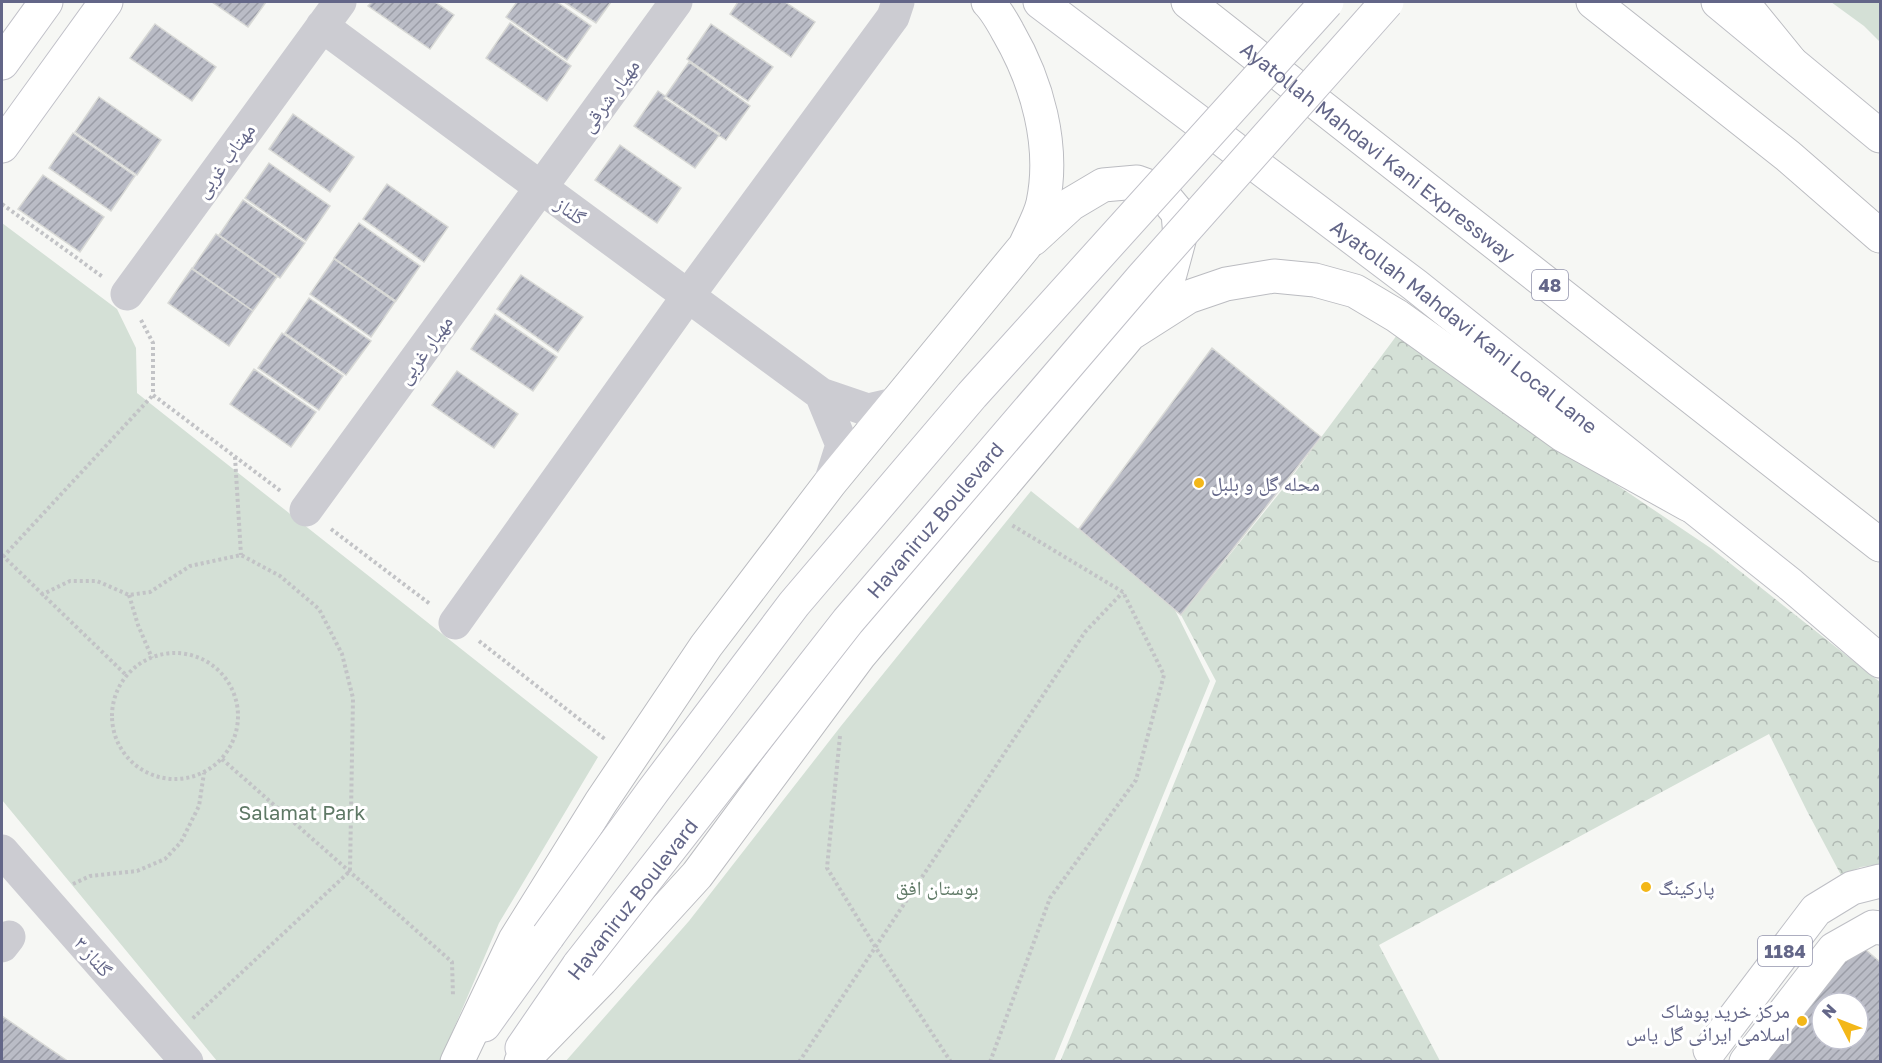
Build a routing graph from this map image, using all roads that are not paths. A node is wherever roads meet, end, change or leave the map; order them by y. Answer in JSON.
{"nodes":[{"id":1,"x":46,"y":2,"type":"edge"},
{"id":2,"x":106,"y":2,"type":"edge"},
{"id":3,"x":676,"y":2,"type":"edge"},
{"id":4,"x":898,"y":2,"type":"edge"},
{"id":5,"x":988,"y":2,"type":"edge"},
{"id":6,"x":1040,"y":2,"type":"edge"},
{"id":7,"x":1188,"y":2,"type":"edge"},
{"id":8,"x":1327,"y":2,"type":"edge"},
{"id":9,"x":1387,"y":2,"type":"edge"},
{"id":10,"x":1593,"y":2,"type":"edge"},
{"id":11,"x":1718,"y":2,"type":"edge"},
{"id":12,"x":1742,"y":2,"type":"edge"},
{"id":13,"x":331,"y":14,"type":"edge"},
{"id":14,"x":1790,"y":61,"type":"junction"},
{"id":15,"x":2,"y":63,"type":"edge"},
{"id":16,"x":1881,"y":136,"type":"edge"},
{"id":17,"x":2,"y":146,"type":"edge"},
{"id":18,"x":541,"y":188,"type":"junction"},
{"id":19,"x":1881,"y":236,"type":"edge"},
{"id":20,"x":1025,"y":246,"type":"junction"},
{"id":21,"x":127,"y":294,"type":"dead end"},
{"id":22,"x":688,"y":296,"type":"junction"},
{"id":23,"x":1130,"y":334,"type":"junction"},
{"id":24,"x":821,"y":394,"type":"junction"},
{"id":25,"x":894,"y":404,"type":"junction"},
{"id":26,"x":830,"y":483,"type":"junction"},
{"id":27,"x":1689,"y":505,"type":"junction"},
{"id":28,"x":306,"y":510,"type":"dead end"},
{"id":29,"x":1881,"y":545,"type":"edge"},
{"id":30,"x":455,"y":623,"type":"dead end"},
{"id":31,"x":1881,"y":661,"type":"edge"},
{"id":32,"x":2,"y":851,"type":"edge"},
{"id":33,"x":1881,"y":881,"type":"edge"},
{"id":34,"x":1881,"y":928,"type":"edge"},
{"id":35,"x":178,"y":1051,"type":"edge"},
{"id":36,"x":1706,"y":1056,"type":"edge"},
{"id":37,"x":458,"y":1062,"type":"edge"},
{"id":38,"x":513,"y":1062,"type":"edge"},
{"id":39,"x":521,"y":1062,"type":"edge"},
{"id":40,"x":1746,"y":1062,"type":"edge"}],
"edges":[{"from":1,"to":15,"type":"main road"},
{"from":2,"to":17,"type":"main road"},
{"from":3,"to":18,"type":"street","name":"مهیار شرقی"},
{"from":4,"to":22,"type":"street"},
{"from":5,"to":20,"type":"main road"},
{"from":6,"to":27,"type":"main road","name":"Ayatollah Mahdavi Kani Local Lane"},
{"from":7,"to":29,"type":"main road","name":"Ayatollah Mahdavi Kani Expressway","number":"48"},
{"from":8,"to":37,"type":"main road","bridge":true},
{"from":9,"to":38,"type":"main road","name":"Havaniruz Boulevard","bridge":true},
{"from":10,"to":19,"type":"main road"},
{"from":11,"to":14,"type":"main road"},
{"from":12,"to":14,"type":"main road"},
{"from":13,"to":18,"type":"street","name":"گلناز"},
{"from":13,"to":21,"type":"street","name":"مهتاب غربی"},
{"from":14,"to":16,"type":"main road"},
{"from":18,"to":22,"type":"street","name":"گلناز"},
{"from":18,"to":28,"type":"street","name":"مهیار غربی"},
{"from":20,"to":23,"type":"main road"},
{"from":20,"to":25,"type":"main road"},
{"from":22,"to":24,"type":"street","name":"گلناز"},
{"from":22,"to":30,"type":"street"},
{"from":23,"to":27,"type":"main road"},
{"from":23,"to":39,"type":"main road"},
{"from":24,"to":25,"type":"street"},
{"from":24,"to":26,"type":"street"},
{"from":25,"to":26,"type":"main road"},
{"from":26,"to":37,"type":"main road"},
{"from":27,"to":31,"type":"main road","name":"Ayatollah Mahdavi Kani Local Lane"},
{"from":32,"to":35,"type":"street","name":"گلناز ۳"},
{"from":33,"to":36,"type":"main road","number":"1184"},
{"from":34,"to":40,"type":"main road"}]}
